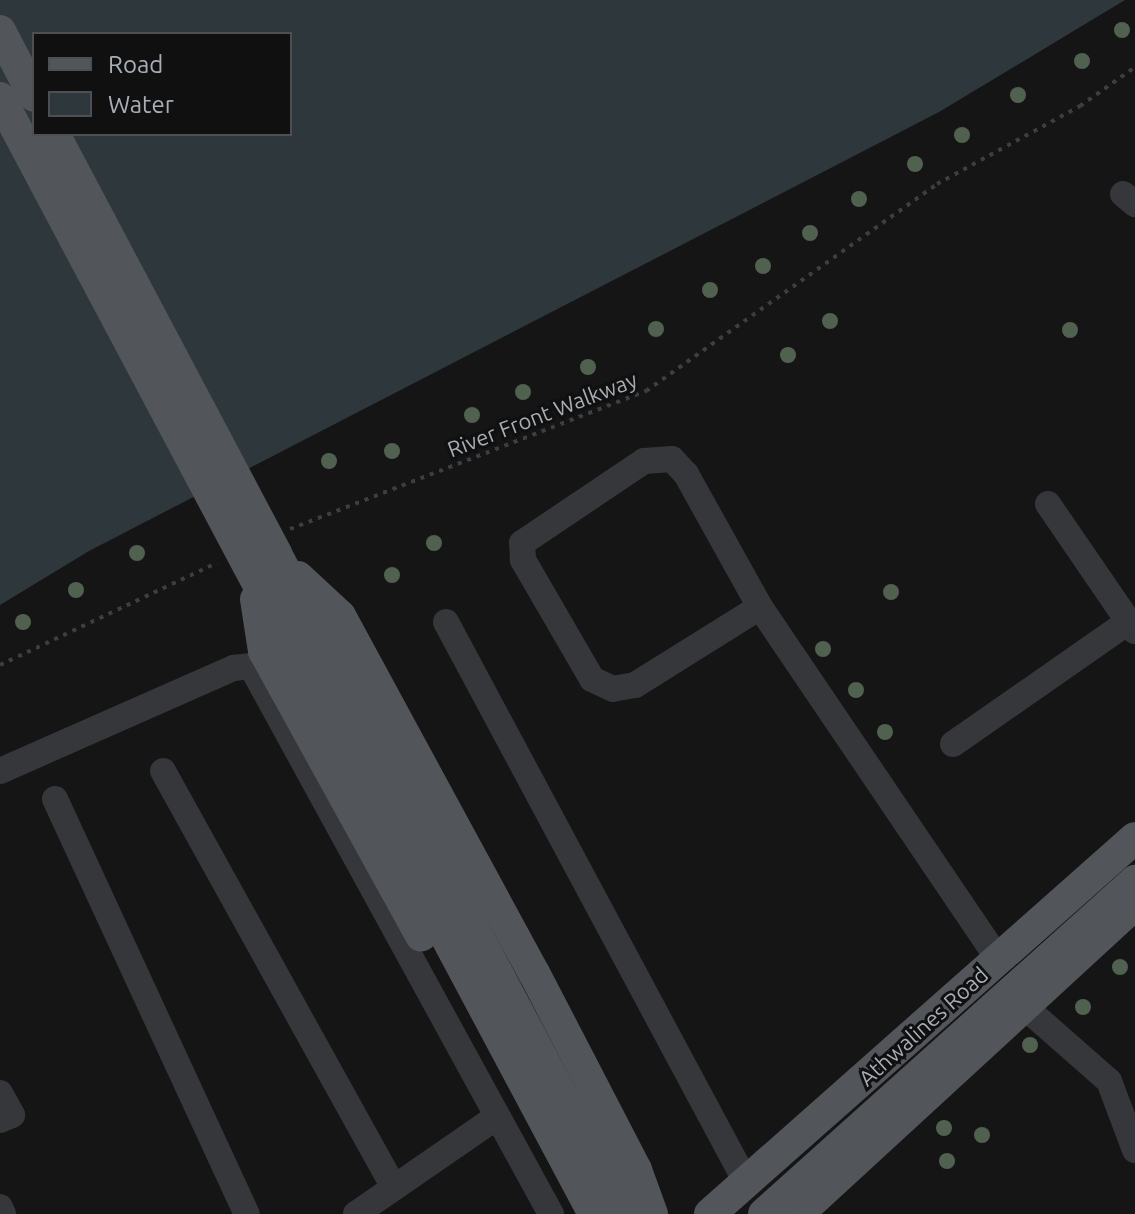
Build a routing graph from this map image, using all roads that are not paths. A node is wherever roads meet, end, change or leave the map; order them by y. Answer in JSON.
{"nodes":[{"id":1,"x":0,"y":31,"type":"edge"},
{"id":2,"x":32,"y":92,"type":"edge"},
{"id":3,"x":0,"y":98,"type":"edge"},
{"id":4,"x":55,"y":136,"type":"edge"},
{"id":5,"x":1048,"y":504,"type":"dead end"},
{"id":6,"x":263,"y":556,"type":"junction"},
{"id":7,"x":760,"y":607,"type":"junction"},
{"id":8,"x":446,"y":622,"type":"dead end"},
{"id":9,"x":1132,"y":626,"type":"edge"},
{"id":10,"x":953,"y":744,"type":"dead end"},
{"id":11,"x":0,"y":771,"type":"edge"},
{"id":12,"x":163,"y":771,"type":"dead end"},
{"id":13,"x":55,"y":799,"type":"dead end"},
{"id":14,"x":1135,"y":838,"type":"edge"},
{"id":15,"x":1135,"y":881,"type":"edge"},
{"id":16,"x":1135,"y":904,"type":"edge"},
{"id":17,"x":998,"y":959,"type":"junction"},
{"id":18,"x":1027,"y":1009,"type":"junction"},
{"id":19,"x":902,"y":1044,"type":"junction"},
{"id":20,"x":939,"y":1084,"type":"junction"},
{"id":21,"x":0,"y":1093,"type":"edge"},
{"id":22,"x":495,"y":1118,"type":"junction"},
{"id":23,"x":0,"y":1120,"type":"edge"},
{"id":24,"x":1135,"y":1150,"type":"edge"},
{"id":25,"x":746,"y":1182,"type":"junction"},
{"id":26,"x":394,"y":1187,"type":"junction"},
{"id":27,"x":0,"y":1207,"type":"edge"},
{"id":28,"x":3,"y":1214,"type":"edge"},
{"id":29,"x":247,"y":1214,"type":"edge"},
{"id":30,"x":356,"y":1214,"type":"edge"},
{"id":31,"x":551,"y":1214,"type":"edge"},
{"id":32,"x":584,"y":1214,"type":"edge"},
{"id":33,"x":594,"y":1214,"type":"edge"},
{"id":34,"x":639,"y":1214,"type":"edge"},
{"id":35,"x":652,"y":1214,"type":"edge"},
{"id":36,"x":710,"y":1214,"type":"edge"},
{"id":37,"x":764,"y":1214,"type":"edge"},
{"id":38,"x":798,"y":1214,"type":"edge"}],
"edges":[{"from":1,"to":2,"type":"main road"},
{"from":3,"to":6,"type":"main road","bridge":true},
{"from":4,"to":6,"type":"main road","bridge":true},
{"from":5,"to":9,"type":"street"},
{"from":6,"to":32,"type":"main road"},
{"from":6,"to":33,"type":"main road"},
{"from":6,"to":34,"type":"main road"},
{"from":6,"to":35,"type":"main road"},
{"from":7,"to":7,"type":"street"},
{"from":7,"to":17,"type":"street"},
{"from":8,"to":25,"type":"street"},
{"from":9,"to":10,"type":"street"},
{"from":11,"to":22,"type":"street"},
{"from":12,"to":26,"type":"street"},
{"from":13,"to":29,"type":"street"},
{"from":14,"to":17,"type":"main road","name":"Athwalines Road"},
{"from":15,"to":37,"type":"main road","bridge":true},
{"from":16,"to":18,"type":"main road"},
{"from":17,"to":19,"type":"main road","name":"Athwalines Road"},
{"from":18,"to":20,"type":"main road"},
{"from":18,"to":24,"type":"street"},
{"from":19,"to":20,"type":"main road"},
{"from":19,"to":25,"type":"main road","name":"Athwalines Road"},
{"from":20,"to":38,"type":"main road"},
{"from":21,"to":23,"type":"street"},
{"from":22,"to":26,"type":"street"},
{"from":22,"to":31,"type":"street"},
{"from":25,"to":36,"type":"main road","name":"Athwalines Road"},
{"from":26,"to":30,"type":"street"},
{"from":27,"to":28,"type":"street"}]}
